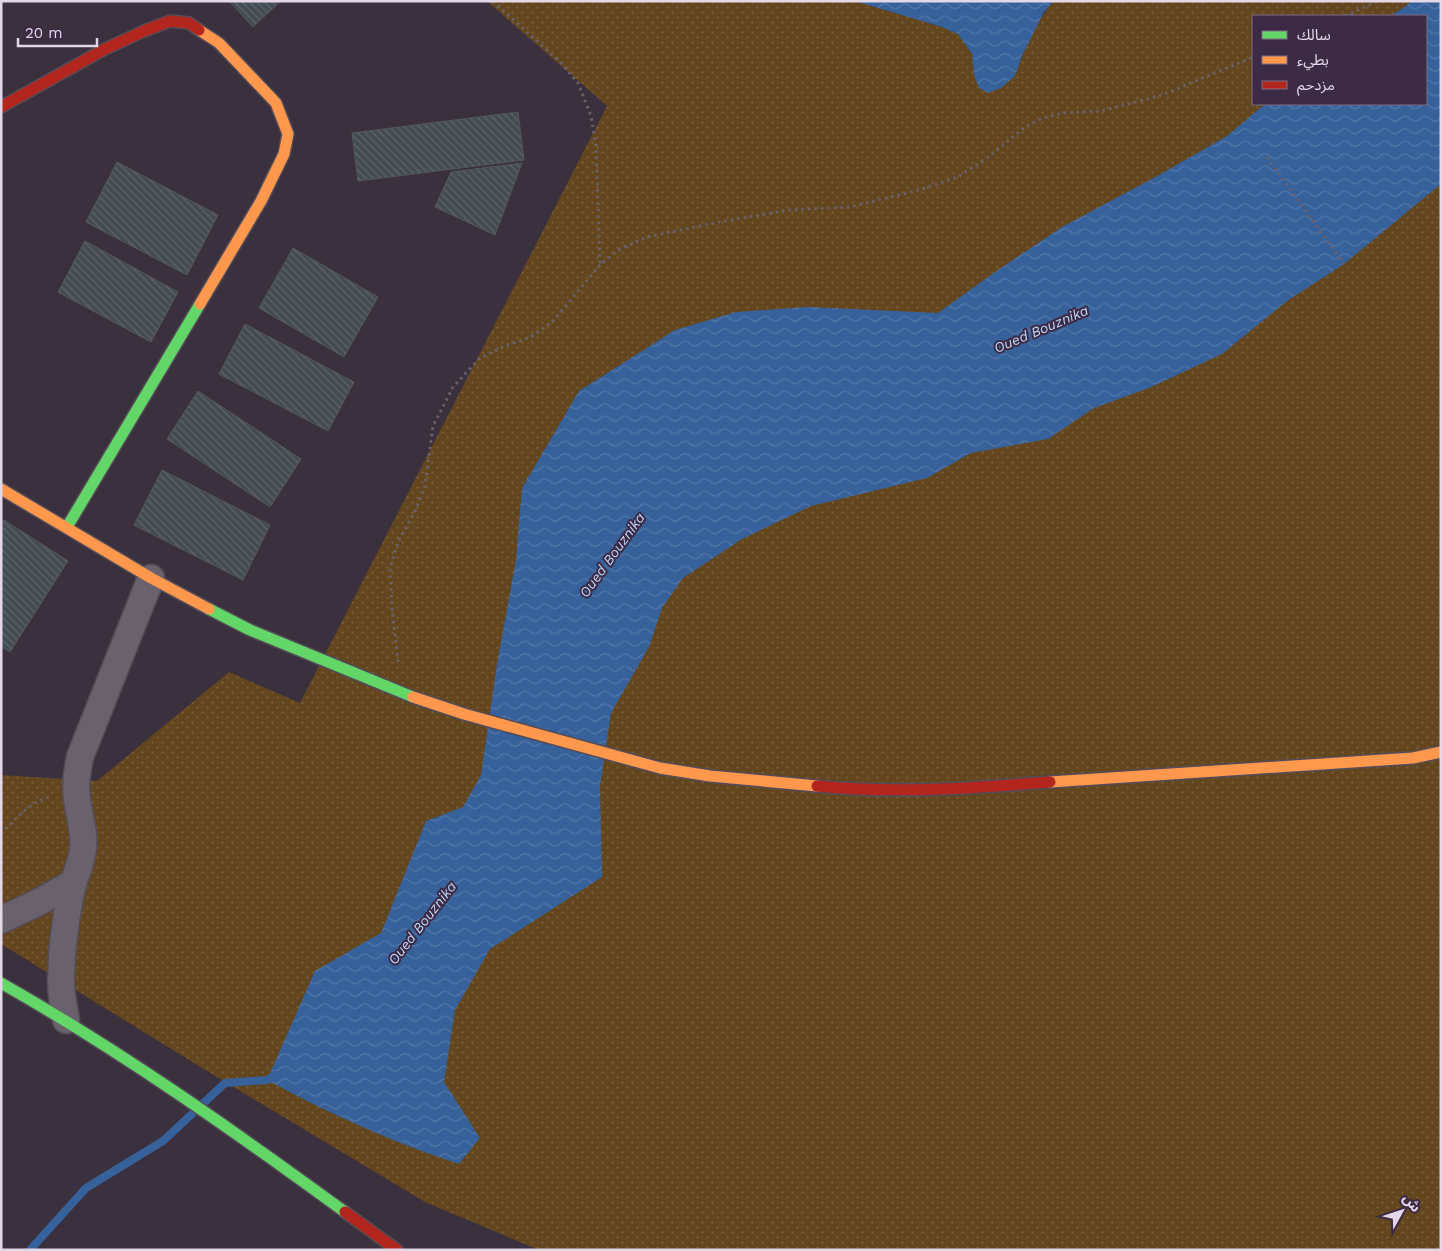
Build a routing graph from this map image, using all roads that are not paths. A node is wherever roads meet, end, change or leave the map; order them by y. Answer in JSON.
{"nodes":[{"id":1,"x":1,"y":107,"type":"edge"},
{"id":2,"x":1,"y":489,"type":"edge"},
{"id":3,"x":67,"y":527,"type":"junction"},
{"id":4,"x":151,"y":578,"type":"junction"},
{"id":5,"x":1441,"y":752,"type":"edge"},
{"id":6,"x":1413,"y":758,"type":"junction"},
{"id":7,"x":1441,"y":768,"type":"edge"},
{"id":8,"x":73,"y":883,"type":"junction"},
{"id":9,"x":1,"y":920,"type":"edge"},
{"id":10,"x":1,"y":983,"type":"edge"},
{"id":11,"x":66,"y":1020,"type":"junction"},
{"id":12,"x":397,"y":1250,"type":"edge"}],
"edges":[{"from":1,"to":3,"type":"street"},
{"from":2,"to":3,"type":"street"},
{"from":3,"to":4,"type":"street"},
{"from":4,"to":6,"type":"street"},
{"from":4,"to":8,"type":"street"},
{"from":5,"to":6,"type":"street"},
{"from":6,"to":7,"type":"street"},
{"from":8,"to":9,"type":"street"},
{"from":8,"to":11,"type":"street"},
{"from":10,"to":11,"type":"street"},
{"from":11,"to":12,"type":"street"}]}
